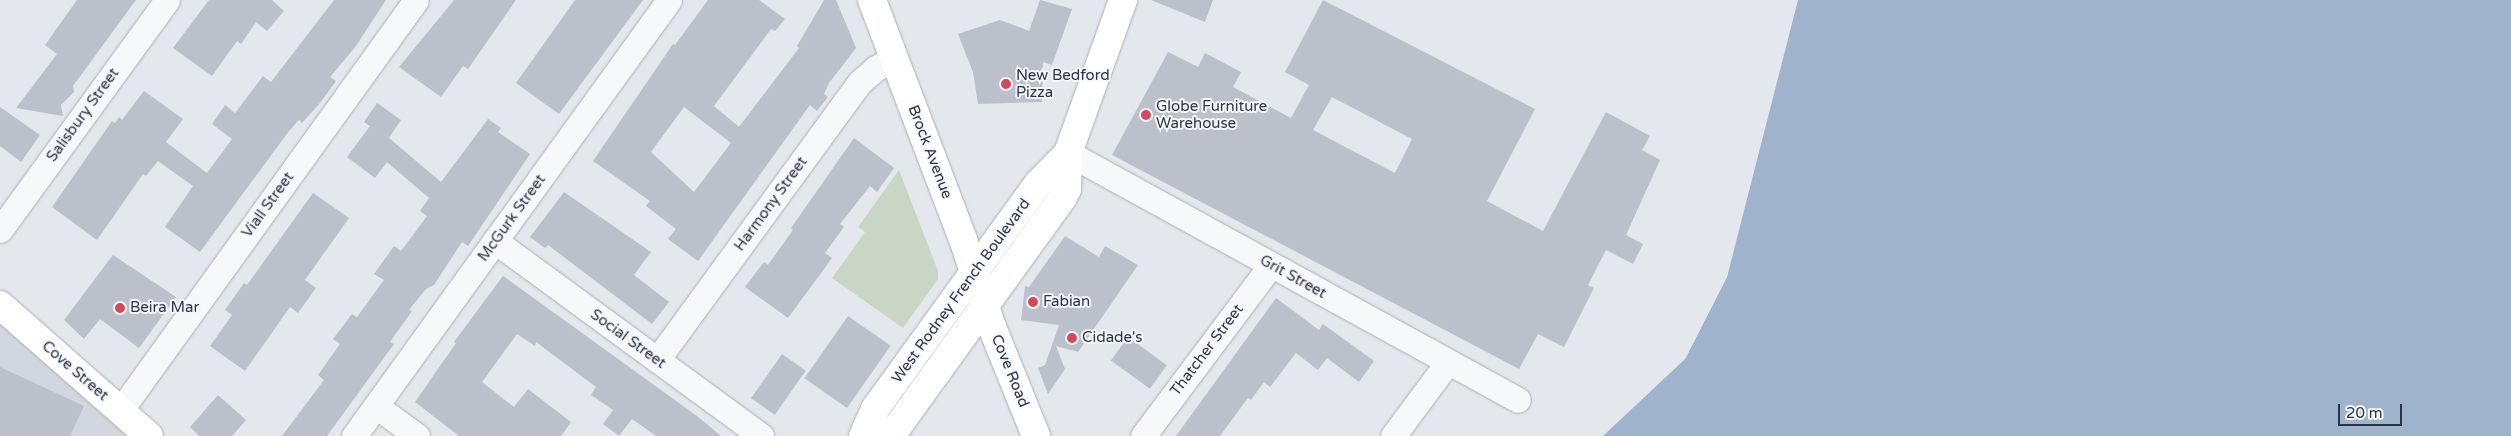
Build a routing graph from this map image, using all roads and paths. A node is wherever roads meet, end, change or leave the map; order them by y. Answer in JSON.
{"nodes":[{"id":1,"x":167,"y":0,"type":"edge"},
{"id":2,"x":416,"y":0,"type":"edge"},
{"id":3,"x":669,"y":0,"type":"edge"},
{"id":4,"x":872,"y":0,"type":"edge"},
{"id":5,"x":1123,"y":0,"type":"edge"},
{"id":6,"x":894,"y":59,"type":"junction"},
{"id":7,"x":1068,"y":153,"type":"junction"},
{"id":8,"x":0,"y":230,"type":"edge"},
{"id":9,"x":495,"y":241,"type":"junction"},
{"id":10,"x":1271,"y":265,"type":"junction"},
{"id":11,"x":975,"y":273,"type":"junction"},
{"id":12,"x":986,"y":305,"type":"junction"},
{"id":13,"x":0,"y":306,"type":"edge"},
{"id":14,"x":656,"y":360,"type":"junction"},
{"id":15,"x":1448,"y":362,"type":"junction"},
{"id":16,"x":1518,"y":400,"type":"dead end"},
{"id":17,"x":376,"y":406,"type":"junction"},
{"id":18,"x":120,"y":411,"type":"junction"},
{"id":19,"x":149,"y":436,"type":"edge"},
{"id":20,"x":354,"y":436,"type":"edge"},
{"id":21,"x":417,"y":436,"type":"edge"},
{"id":22,"x":761,"y":436,"type":"edge"},
{"id":23,"x":864,"y":436,"type":"edge"},
{"id":24,"x":887,"y":436,"type":"edge"},
{"id":25,"x":1036,"y":436,"type":"edge"},
{"id":26,"x":1143,"y":436,"type":"edge"},
{"id":27,"x":1393,"y":436,"type":"edge"}],
"edges":[{"from":1,"to":8,"type":"street","name":"Salisbury Street"},
{"from":2,"to":18,"type":"street","name":"Viall Street"},
{"from":3,"to":9,"type":"street","name":"McGurk Street"},
{"from":4,"to":6,"type":"main road","name":"Brock Avenue"},
{"from":5,"to":7,"type":"main road","name":"West Rodney French Boulevard"},
{"from":6,"to":11,"type":"main road","name":"Brock Avenue"},
{"from":6,"to":14,"type":"street","name":"Harmony Street"},
{"from":7,"to":10,"type":"street","name":"Grit Street"},
{"from":7,"to":11,"type":"main road","name":"West Rodney French Boulevard"},
{"from":7,"to":12,"type":"main road","name":"West Rodney French Boulevard"},
{"from":9,"to":14,"type":"street","name":"Social Street"},
{"from":9,"to":17,"type":"street","name":"McGurk Street"},
{"from":10,"to":15,"type":"street","name":"Grit Street"},
{"from":10,"to":26,"type":"street","name":"Thatcher Street"},
{"from":11,"to":12,"type":"main road","name":"Brock Avenue"},
{"from":11,"to":23,"type":"main road","name":"West Rodney French Boulevard"},
{"from":12,"to":24,"type":"main road","name":"West Rodney French Boulevard"},
{"from":12,"to":25,"type":"main road","name":"Cove Road"},
{"from":13,"to":18,"type":"main road","name":"Cove Street"},
{"from":14,"to":22,"type":"street","name":"Social Street"},
{"from":15,"to":16,"type":"street","name":"Grit Street"},
{"from":15,"to":27,"type":"street"},
{"from":17,"to":20,"type":"street","name":"McGurk Street"},
{"from":17,"to":21,"type":"street"},
{"from":18,"to":19,"type":"main road","name":"Cove Street"}]}
